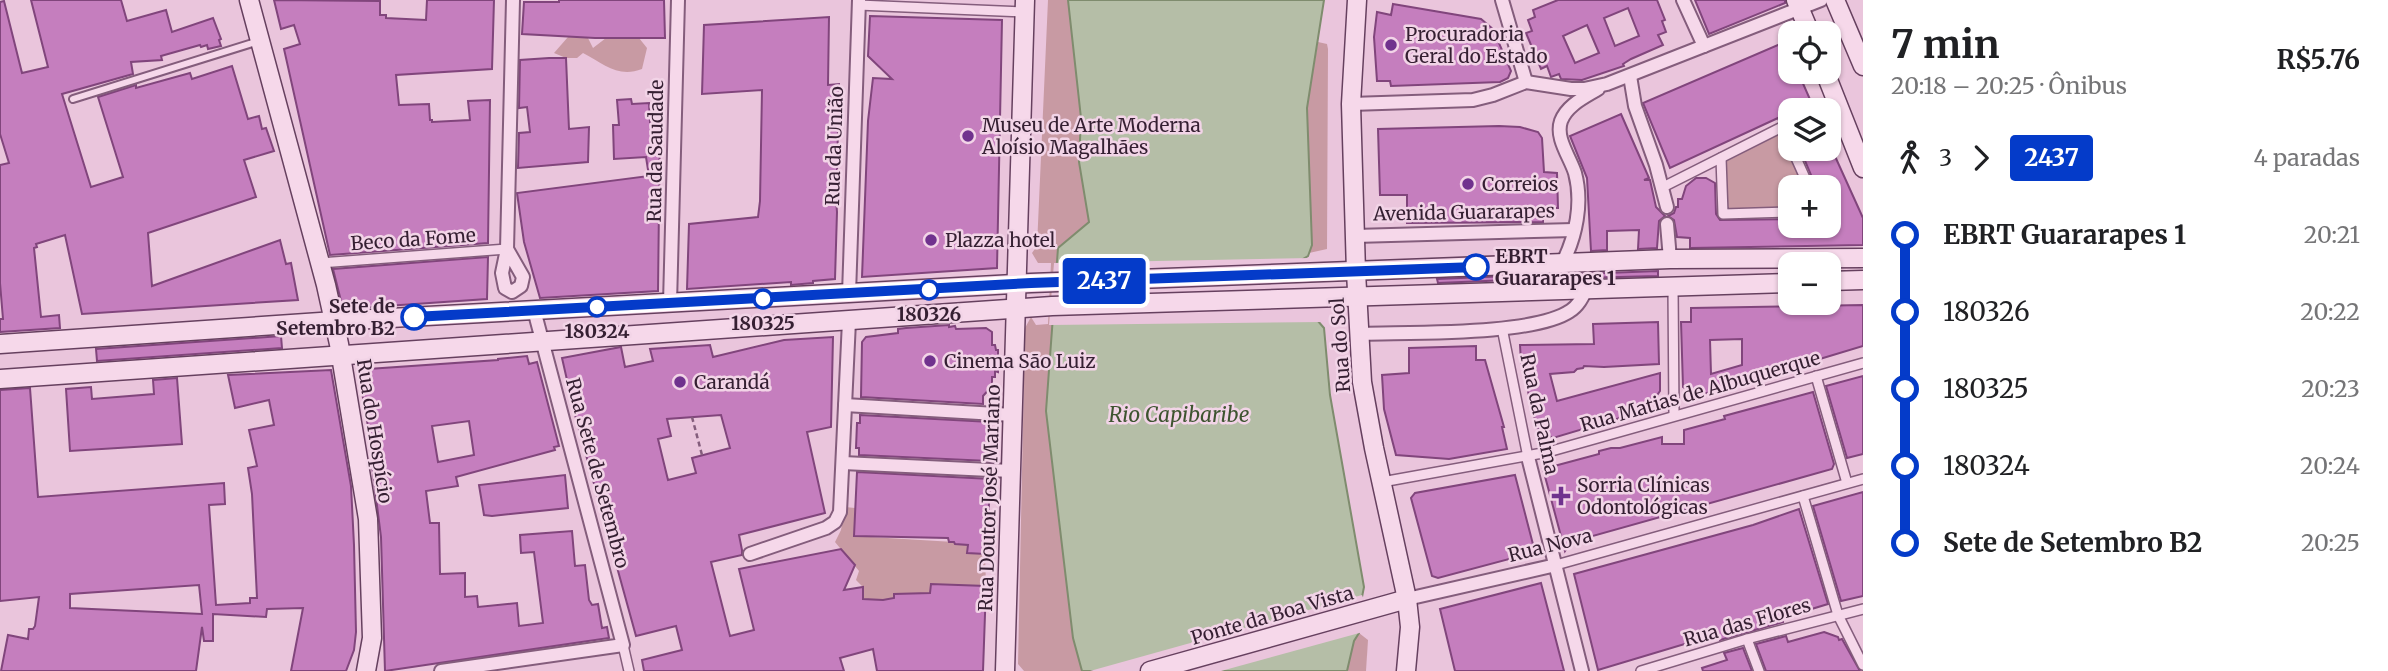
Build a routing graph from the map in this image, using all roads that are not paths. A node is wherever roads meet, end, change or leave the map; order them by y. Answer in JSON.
{"nodes":[{"id":1,"x":249,"y":0,"type":"edge"},
{"id":2,"x":513,"y":0,"type":"edge"},
{"id":3,"x":678,"y":0,"type":"edge"},
{"id":4,"x":1357,"y":0,"type":"edge"},
{"id":5,"x":1502,"y":0,"type":"edge"},
{"id":6,"x":1683,"y":0,"type":"edge"},
{"id":7,"x":1821,"y":0,"type":"edge"},
{"id":8,"x":1835,"y":0,"type":"edge"},
{"id":9,"x":858,"y":2,"type":"edge"},
{"id":10,"x":1798,"y":4,"type":"edge"},
{"id":11,"x":1025,"y":6,"type":"edge"},
{"id":12,"x":1805,"y":21,"type":"edge"},
{"id":13,"x":261,"y":40,"type":"junction"},
{"id":14,"x":1704,"y":47,"type":"junction"},
{"id":15,"x":1863,"y":66,"type":"edge"},
{"id":16,"x":1630,"y":76,"type":"junction"},
{"id":17,"x":1526,"y":82,"type":"junction"},
{"id":18,"x":1606,"y":84,"type":"junction"},
{"id":19,"x":73,"y":99,"type":"dead end"},
{"id":20,"x":1351,"y":104,"type":"junction"},
{"id":21,"x":1841,"y":113,"type":"edge"},
{"id":22,"x":1778,"y":130,"type":"edge"},
{"id":23,"x":1721,"y":158,"type":"junction"},
{"id":24,"x":1863,"y":168,"type":"edge"},
{"id":25,"x":1661,"y":188,"type":"junction"},
{"id":26,"x":1667,"y":207,"type":"dead end"},
{"id":27,"x":1778,"y":212,"type":"edge"},
{"id":28,"x":1667,"y":224,"type":"dead end"},
{"id":29,"x":1574,"y":230,"type":"junction"},
{"id":30,"x":1355,"y":236,"type":"junction"},
{"id":31,"x":508,"y":249,"type":"joint"},
{"id":32,"x":1863,"y":258,"type":"edge"},
{"id":33,"x":1670,"y":259,"type":"junction"},
{"id":34,"x":320,"y":263,"type":"junction"},
{"id":35,"x":1562,"y":264,"type":"junction"},
{"id":36,"x":1356,"y":272,"type":"junction"},
{"id":37,"x":1863,"y":280,"type":"edge"},
{"id":38,"x":1841,"y":281,"type":"edge"},
{"id":39,"x":1778,"y":283,"type":"edge"},
{"id":40,"x":1016,"y":284,"type":"junction"},
{"id":41,"x":1673,"y":287,"type":"junction"},
{"id":42,"x":1586,"y":290,"type":"junction"},
{"id":43,"x":849,"y":294,"type":"junction"},
{"id":44,"x":1357,"y":296,"type":"junction"},
{"id":45,"x":670,"y":303,"type":"junction"},
{"id":46,"x":1016,"y":309,"type":"junction"},
{"id":47,"x":534,"y":310,"type":"junction"},
{"id":48,"x":335,"y":321,"type":"junction"},
{"id":49,"x":849,"y":321,"type":"junction"},
{"id":50,"x":1502,"y":328,"type":"junction"},
{"id":51,"x":1359,"y":334,"type":"junction"},
{"id":52,"x":543,"y":341,"type":"junction"},
{"id":53,"x":0,"y":344,"type":"edge"},
{"id":54,"x":341,"y":355,"type":"junction"},
{"id":55,"x":1863,"y":363,"type":"edge"},
{"id":56,"x":1816,"y":376,"type":"junction"},
{"id":57,"x":0,"y":379,"type":"edge"},
{"id":58,"x":845,"y":405,"type":"junction"},
{"id":59,"x":1013,"y":415,"type":"junction"},
{"id":60,"x":1675,"y":415,"type":"junction"},
{"id":61,"x":1528,"y":457,"type":"junction"},
{"id":62,"x":843,"y":463,"type":"junction"},
{"id":63,"x":1011,"y":471,"type":"junction"},
{"id":64,"x":1863,"y":479,"type":"edge"},
{"id":65,"x":1382,"y":481,"type":"junction"},
{"id":66,"x":1847,"y":483,"type":"junction"},
{"id":67,"x":1803,"y":496,"type":"junction"},
{"id":68,"x":750,"y":554,"type":"dead end"},
{"id":69,"x":1556,"y":565,"type":"junction"},
{"id":70,"x":1406,"y":599,"type":"junction"},
{"id":71,"x":1863,"y":609,"type":"edge"},
{"id":72,"x":1838,"y":615,"type":"junction"},
{"id":73,"x":1747,"y":639,"type":"junction"},
{"id":74,"x":623,"y":645,"type":"junction"},
{"id":75,"x":1863,"y":665,"type":"edge"},
{"id":76,"x":366,"y":671,"type":"edge"},
{"id":77,"x":441,"y":671,"type":"edge"},
{"id":78,"x":629,"y":671,"type":"edge"},
{"id":79,"x":1005,"y":671,"type":"edge"},
{"id":80,"x":1150,"y":671,"type":"edge"},
{"id":81,"x":1406,"y":671,"type":"edge"},
{"id":82,"x":1582,"y":671,"type":"edge"},
{"id":83,"x":1641,"y":671,"type":"edge"},
{"id":84,"x":1759,"y":671,"type":"edge"}],
"edges":[{"from":1,"to":13,"type":"main road","name":"Rua do Hospício"},
{"from":2,"to":31,"type":"street"},
{"from":3,"to":45,"type":"street","name":"Rua da Saudade"},
{"from":4,"to":20,"type":"main road","name":"Rua do Sol"},
{"from":5,"to":17,"type":"street"},
{"from":6,"to":14,"type":"street"},
{"from":7,"to":10,"type":"street"},
{"from":8,"to":15,"type":"main road"},
{"from":9,"to":11,"type":"street"},
{"from":9,"to":43,"type":"street","name":"Rua da União"},
{"from":10,"to":12,"type":"main road"},
{"from":10,"to":14,"type":"street"},
{"from":11,"to":40,"type":"main road","name":"Rua Doutor José Mariano"},
{"from":13,"to":19,"type":"lane"},
{"from":13,"to":34,"type":"main road","name":"Rua do Hospício"},
{"from":14,"to":16,"type":"street"},
{"from":16,"to":18,"type":"street"},
{"from":16,"to":25,"type":"street"},
{"from":17,"to":18,"type":"street"},
{"from":17,"to":20,"type":"street"},
{"from":18,"to":29,"type":"street"},
{"from":20,"to":30,"type":"main road","name":"Rua do Sol"},
{"from":21,"to":24,"type":"main road"},
{"from":22,"to":23,"type":"street"},
{"from":23,"to":25,"type":"street"},
{"from":23,"to":27,"type":"street"},
{"from":25,"to":26,"type":"street"},
{"from":28,"to":33,"type":"street"},
{"from":29,"to":30,"type":"street","name":"Avenida Guararapes"},
{"from":29,"to":35,"type":"street"},
{"from":30,"to":36,"type":"main road","name":"Rua do Sol"},
{"from":31,"to":34,"type":"street","name":"Beco da Fome"},
{"from":32,"to":33,"type":"main road"},
{"from":33,"to":35,"type":"main road"},
{"from":34,"to":48,"type":"main road","name":"Rua do Hospício"},
{"from":35,"to":36,"type":"main road"},
{"from":36,"to":40,"type":"main road"},
{"from":36,"to":44,"type":"main road","name":"Rua do Sol"},
{"from":37,"to":38,"type":"main road"},
{"from":39,"to":41,"type":"main road"},
{"from":40,"to":43,"type":"main road"},
{"from":40,"to":46,"type":"main road","name":"Rua Doutor José Mariano"},
{"from":41,"to":42,"type":"main road"},
{"from":41,"to":60,"type":"street"},
{"from":42,"to":44,"type":"main road"},
{"from":42,"to":50,"type":"street"},
{"from":43,"to":45,"type":"main road"},
{"from":44,"to":46,"type":"main road"},
{"from":44,"to":51,"type":"main road","name":"Rua do Sol"},
{"from":45,"to":47,"type":"main road"},
{"from":46,"to":49,"type":"main road"},
{"from":46,"to":59,"type":"main road","name":"Rua Doutor José Mariano"},
{"from":47,"to":48,"type":"main road"},
{"from":47,"to":52,"type":"street","name":"Rua Sete de Setembro"},
{"from":48,"to":53,"type":"main road"},
{"from":48,"to":54,"type":"main road","name":"Rua do Hospício"},
{"from":49,"to":52,"type":"main road"},
{"from":49,"to":58,"type":"street"},
{"from":50,"to":51,"type":"street"},
{"from":50,"to":61,"type":"street","name":"Rua da Palma"},
{"from":51,"to":65,"type":"main road","name":"Rua do Sol"},
{"from":52,"to":54,"type":"main road"},
{"from":52,"to":74,"type":"street","name":"Rua Sete de Setembro"},
{"from":54,"to":57,"type":"main road"},
{"from":54,"to":76,"type":"main road","name":"Rua do Hospício"},
{"from":55,"to":56,"type":"street","name":"Rua Matias de Albuquerque"},
{"from":56,"to":60,"type":"street","name":"Rua Matias de Albuquerque"},
{"from":56,"to":66,"type":"street"},
{"from":58,"to":59,"type":"street"},
{"from":58,"to":62,"type":"street"},
{"from":59,"to":63,"type":"main road","name":"Rua Doutor José Mariano"},
{"from":60,"to":61,"type":"street","name":"Rua Matias de Albuquerque"},
{"from":61,"to":65,"type":"street","name":"Rua Matias de Albuquerque"},
{"from":61,"to":69,"type":"street","name":"Rua da Palma"},
{"from":62,"to":63,"type":"street"},
{"from":62,"to":68,"type":"street"},
{"from":63,"to":79,"type":"main road","name":"Rua Doutor José Mariano"},
{"from":64,"to":66,"type":"street","name":"Rua Nova"},
{"from":65,"to":70,"type":"main road","name":"Rua do Sol"},
{"from":66,"to":67,"type":"street","name":"Rua Nova"},
{"from":67,"to":69,"type":"street","name":"Rua Nova"},
{"from":67,"to":72,"type":"street"},
{"from":69,"to":70,"type":"street","name":"Rua Nova"},
{"from":69,"to":82,"type":"street","name":"Rua da Palma"},
{"from":70,"to":80,"type":"main road","name":"Ponte da Boa Vista"},
{"from":70,"to":81,"type":"main road","name":"Rua do Sol"},
{"from":71,"to":72,"type":"street","name":"Rua das Flores"},
{"from":72,"to":73,"type":"street","name":"Rua das Flores"},
{"from":72,"to":75,"type":"street"},
{"from":73,"to":83,"type":"street","name":"Rua das Flores"},
{"from":73,"to":84,"type":"street"},
{"from":74,"to":77,"type":"street"},
{"from":74,"to":78,"type":"street"}]}
